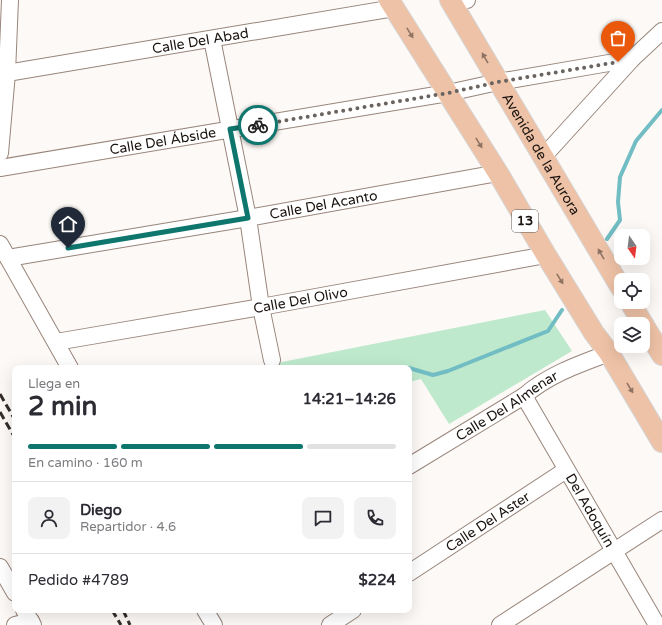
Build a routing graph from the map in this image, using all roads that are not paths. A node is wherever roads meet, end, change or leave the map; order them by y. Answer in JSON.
{"nodes":[{"id":1,"x":10,"y":0,"type":"edge"},
{"id":2,"x":456,"y":1,"type":"edge"},
{"id":3,"x":392,"y":4,"type":"edge"},
{"id":4,"x":662,"y":31,"type":"edge"},
{"id":5,"x":212,"y":39,"type":"junction"},
{"id":6,"x":632,"y":59,"type":"junction"},
{"id":7,"x":7,"y":73,"type":"junction"},
{"id":8,"x":498,"y":82,"type":"junction"},
{"id":9,"x":448,"y":93,"type":"junction"},
{"id":10,"x":230,"y":129,"type":"junction"},
{"id":11,"x":0,"y":153,"type":"edge"},
{"id":12,"x":543,"y":157,"type":"junction"},
{"id":13,"x":0,"y":168,"type":"edge"},
{"id":14,"x":498,"y":173,"type":"junction"},
{"id":15,"x":248,"y":218,"type":"junction"},
{"id":16,"x":4,"y":251,"type":"edge"},
{"id":17,"x":546,"y":255,"type":"junction"},
{"id":18,"x":614,"y":276,"type":"edge"},
{"id":19,"x":261,"y":307,"type":"junction"},
{"id":20,"x":650,"y":335,"type":"edge"},
{"id":21,"x":56,"y":342,"type":"junction"},
{"id":22,"x":609,"y":353,"type":"junction"},
{"id":23,"x":662,"y":355,"type":"edge"},
{"id":24,"x":272,"y":360,"type":"dead end"},
{"id":25,"x":68,"y":365,"type":"edge"},
{"id":26,"x":524,"y":396,"type":"junction"},
{"id":27,"x":662,"y":442,"type":"edge"},
{"id":28,"x":412,"y":464,"type":"edge"},
{"id":29,"x":566,"y":470,"type":"junction"},
{"id":30,"x":662,"y":520,"type":"edge"},
{"id":31,"x":614,"y":550,"type":"junction"},
{"id":32,"x":0,"y":567,"type":"edge"},
{"id":33,"x":412,"y":571,"type":"edge"},
{"id":34,"x":12,"y":588,"type":"edge"},
{"id":35,"x":207,"y":613,"type":"edge"},
{"id":36,"x":348,"y":613,"type":"edge"},
{"id":37,"x":29,"y":619,"type":"edge"},
{"id":38,"x":15,"y":625,"type":"edge"},
{"id":39,"x":214,"y":625,"type":"edge"},
{"id":40,"x":330,"y":625,"type":"edge"},
{"id":41,"x":500,"y":625,"type":"edge"},
{"id":42,"x":657,"y":625,"type":"edge"}],
"edges":[{"from":1,"to":7,"type":"street"},
{"from":8,"to":2,"type":"main road","name":"Avenida de la Aurora","one_way":true},
{"from":3,"to":5,"type":"street","name":"Calle Del Abad"},
{"from":3,"to":9,"type":"main road","number":"13","one_way":true},
{"from":4,"to":6,"type":"street"},
{"from":5,"to":7,"type":"street","name":"Calle Del Abad"},
{"from":5,"to":10,"type":"street"},
{"from":6,"to":8,"type":"street","name":"Calle Del Ábside"},
{"from":6,"to":12,"type":"street"},
{"from":7,"to":11,"type":"street"},
{"from":8,"to":9,"type":"street","name":"Calle Del Ábside"},
{"from":8,"to":12,"type":"main road","name":"Avenida de la Aurora"},
{"from":9,"to":10,"type":"street","name":"Calle Del Ábside"},
{"from":9,"to":14,"type":"main road","number":"13","one_way":true},
{"from":10,"to":13,"type":"street","name":"Calle Del Ábside"},
{"from":10,"to":15,"type":"street"},
{"from":18,"to":12,"type":"main road","name":"Avenida de la Aurora","one_way":true},
{"from":14,"to":15,"type":"street","name":"Calle Del Acanto"},
{"from":14,"to":17,"type":"main road","number":"13"},
{"from":15,"to":16,"type":"street","name":"Calle Del Acanto"},
{"from":15,"to":19,"type":"street"},
{"from":16,"to":21,"type":"street"},
{"from":17,"to":19,"type":"street","name":"Calle Del Olivo"},
{"from":17,"to":22,"type":"main road","number":"13","one_way":true},
{"from":19,"to":21,"type":"street","name":"Calle Del Olivo"},
{"from":19,"to":24,"type":"street"},
{"from":20,"to":23,"type":"main road"},
{"from":21,"to":25,"type":"street"},
{"from":22,"to":26,"type":"street","name":"Calle Del Almenar"},
{"from":22,"to":27,"type":"main road","number":"13","one_way":true},
{"from":26,"to":28,"type":"street","name":"Calle Del Almenar"},
{"from":26,"to":29,"type":"street","name":"Del Adoquín"},
{"from":29,"to":31,"type":"street","name":"Del Adoquín"},
{"from":29,"to":33,"type":"street","name":"Calle Del Aster"},
{"from":30,"to":31,"type":"street"},
{"from":31,"to":41,"type":"street"},
{"from":31,"to":42,"type":"street","name":"Del Adoquín"},
{"from":32,"to":34,"type":"street"},
{"from":35,"to":39,"type":"street"},
{"from":36,"to":40,"type":"street"},
{"from":37,"to":38,"type":"street"}]}
